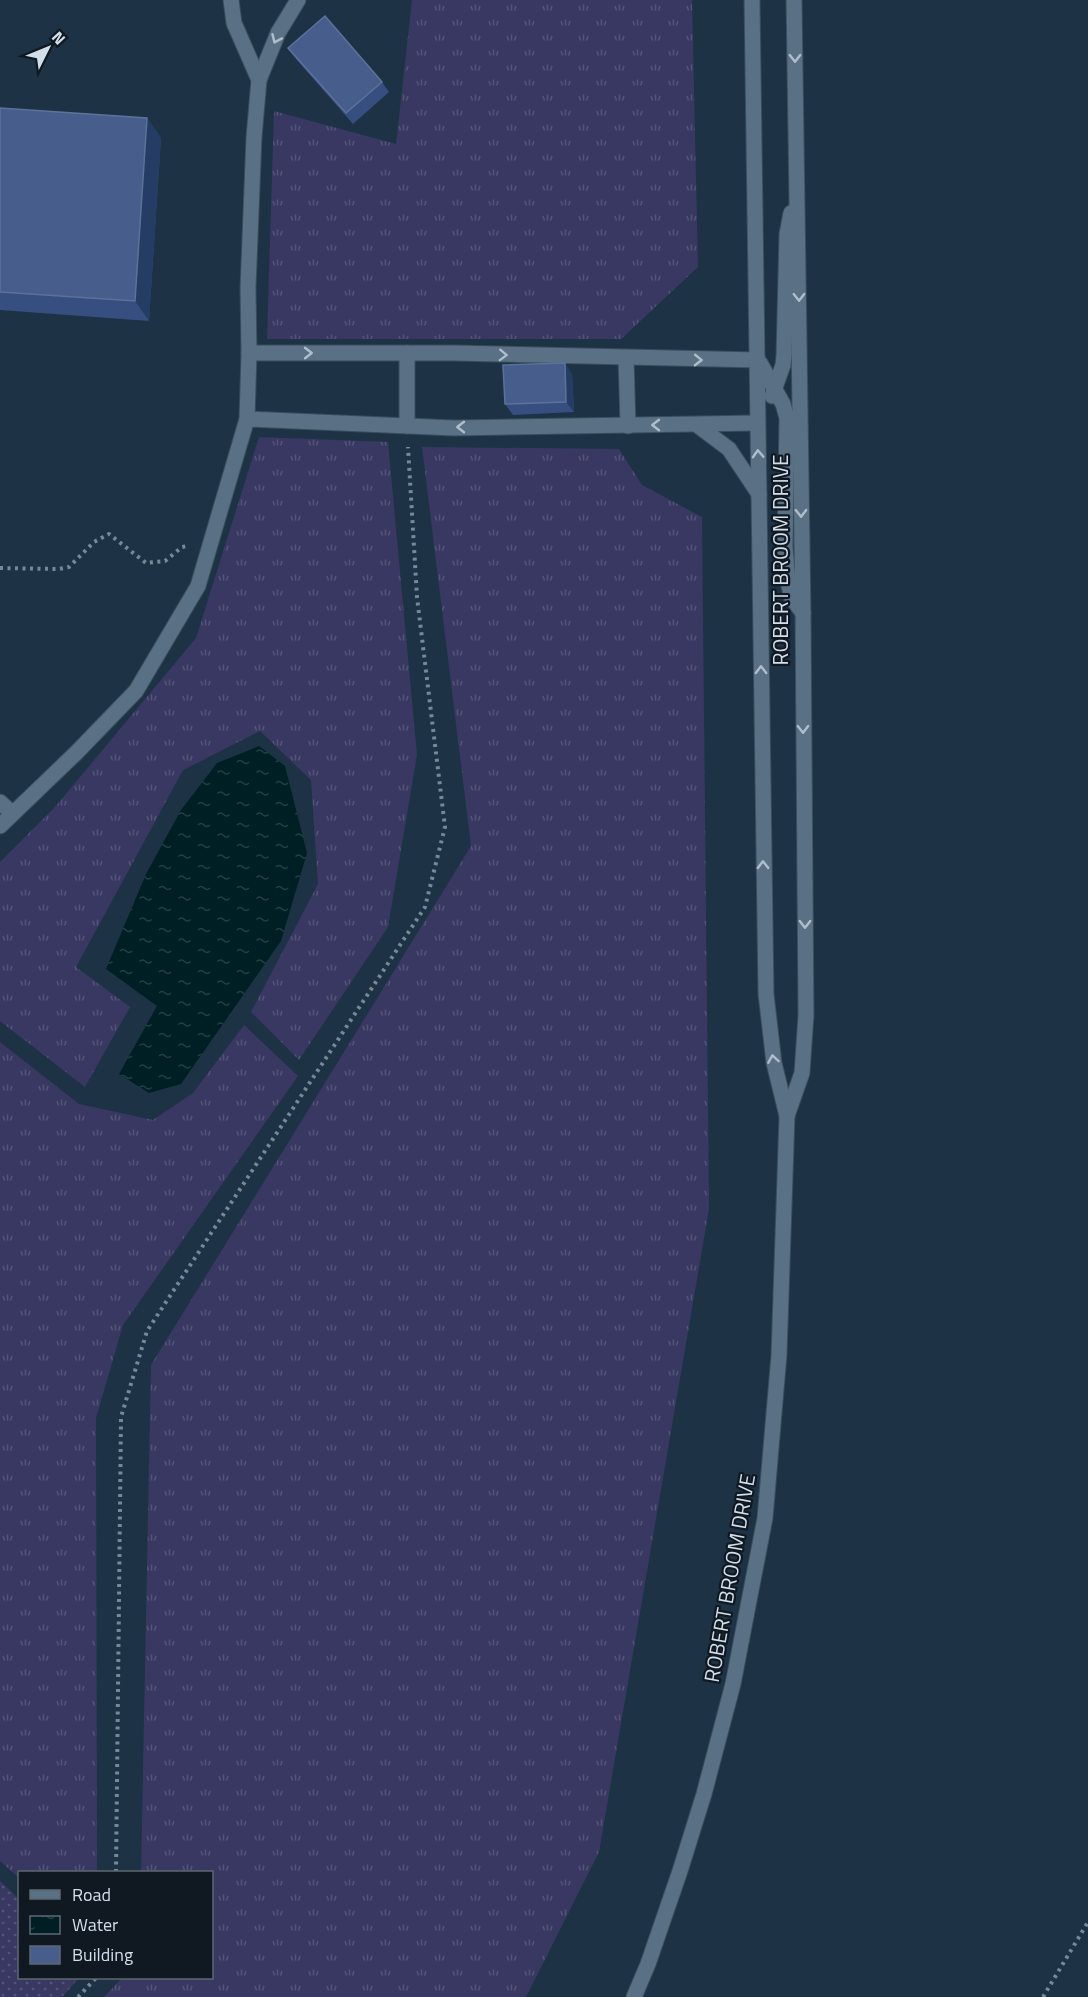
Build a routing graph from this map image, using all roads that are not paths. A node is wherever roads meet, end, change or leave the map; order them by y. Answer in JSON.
{"nodes":[{"id":1,"x":231,"y":0,"type":"edge"},
{"id":2,"x":298,"y":0,"type":"edge"},
{"id":3,"x":752,"y":0,"type":"edge"},
{"id":4,"x":794,"y":0,"type":"edge"},
{"id":5,"x":259,"y":80,"type":"junction"},
{"id":6,"x":797,"y":196,"type":"junction"},
{"id":7,"x":249,"y":353,"type":"junction"},
{"id":8,"x":407,"y":353,"type":"junction"},
{"id":9,"x":626,"y":358,"type":"junction"},
{"id":10,"x":758,"y":360,"type":"junction"},
{"id":11,"x":774,"y":391,"type":"junction"},
{"id":12,"x":247,"y":418,"type":"junction"},
{"id":13,"x":757,"y":423,"type":"junction"},
{"id":14,"x":697,"y":425,"type":"junction"},
{"id":15,"x":407,"y":426,"type":"junction"},
{"id":16,"x":628,"y":426,"type":"junction"},
{"id":17,"x":760,"y":496,"type":"junction"},
{"id":18,"x":803,"y":613,"type":"junction"},
{"id":19,"x":0,"y":802,"type":"edge"},
{"id":20,"x":12,"y":813,"type":"junction"},
{"id":21,"x":0,"y":826,"type":"edge"},
{"id":22,"x":787,"y":1116,"type":"junction"},
{"id":23,"x":634,"y":1997,"type":"edge"}],
"edges":[{"from":1,"to":5,"type":"street"},
{"from":2,"to":5,"type":"street","one_way":true},
{"from":3,"to":10,"type":"street","name":"ROBERT BROOM DRIVE"},
{"from":4,"to":6,"type":"street","name":"ROBERT BROOM DRIVE","one_way":true},
{"from":5,"to":7,"type":"street"},
{"from":6,"to":11,"type":"street"},
{"from":6,"to":18,"type":"street","name":"ROBERT BROOM DRIVE","one_way":true},
{"from":7,"to":8,"type":"street","one_way":true},
{"from":7,"to":12,"type":"street"},
{"from":8,"to":9,"type":"street","one_way":true},
{"from":8,"to":15,"type":"street"},
{"from":9,"to":10,"type":"street","one_way":true},
{"from":9,"to":16,"type":"street"},
{"from":10,"to":11,"type":"street"},
{"from":10,"to":13,"type":"street","name":"ROBERT BROOM DRIVE"},
{"from":11,"to":13,"type":"street"},
{"from":11,"to":18,"type":"street"},
{"from":12,"to":15,"type":"street"},
{"from":12,"to":20,"type":"street"},
{"from":13,"to":14,"type":"street"},
{"from":17,"to":13,"type":"street","name":"ROBERT BROOM DRIVE","one_way":true},
{"from":14,"to":16,"type":"street","one_way":true},
{"from":14,"to":17,"type":"street"},
{"from":16,"to":15,"type":"street","one_way":true},
{"from":22,"to":17,"type":"street","name":"ROBERT BROOM DRIVE","one_way":true},
{"from":18,"to":22,"type":"street","name":"ROBERT BROOM DRIVE","one_way":true},
{"from":19,"to":20,"type":"street"},
{"from":20,"to":21,"type":"street"},
{"from":22,"to":23,"type":"street","name":"ROBERT BROOM DRIVE"}]}
